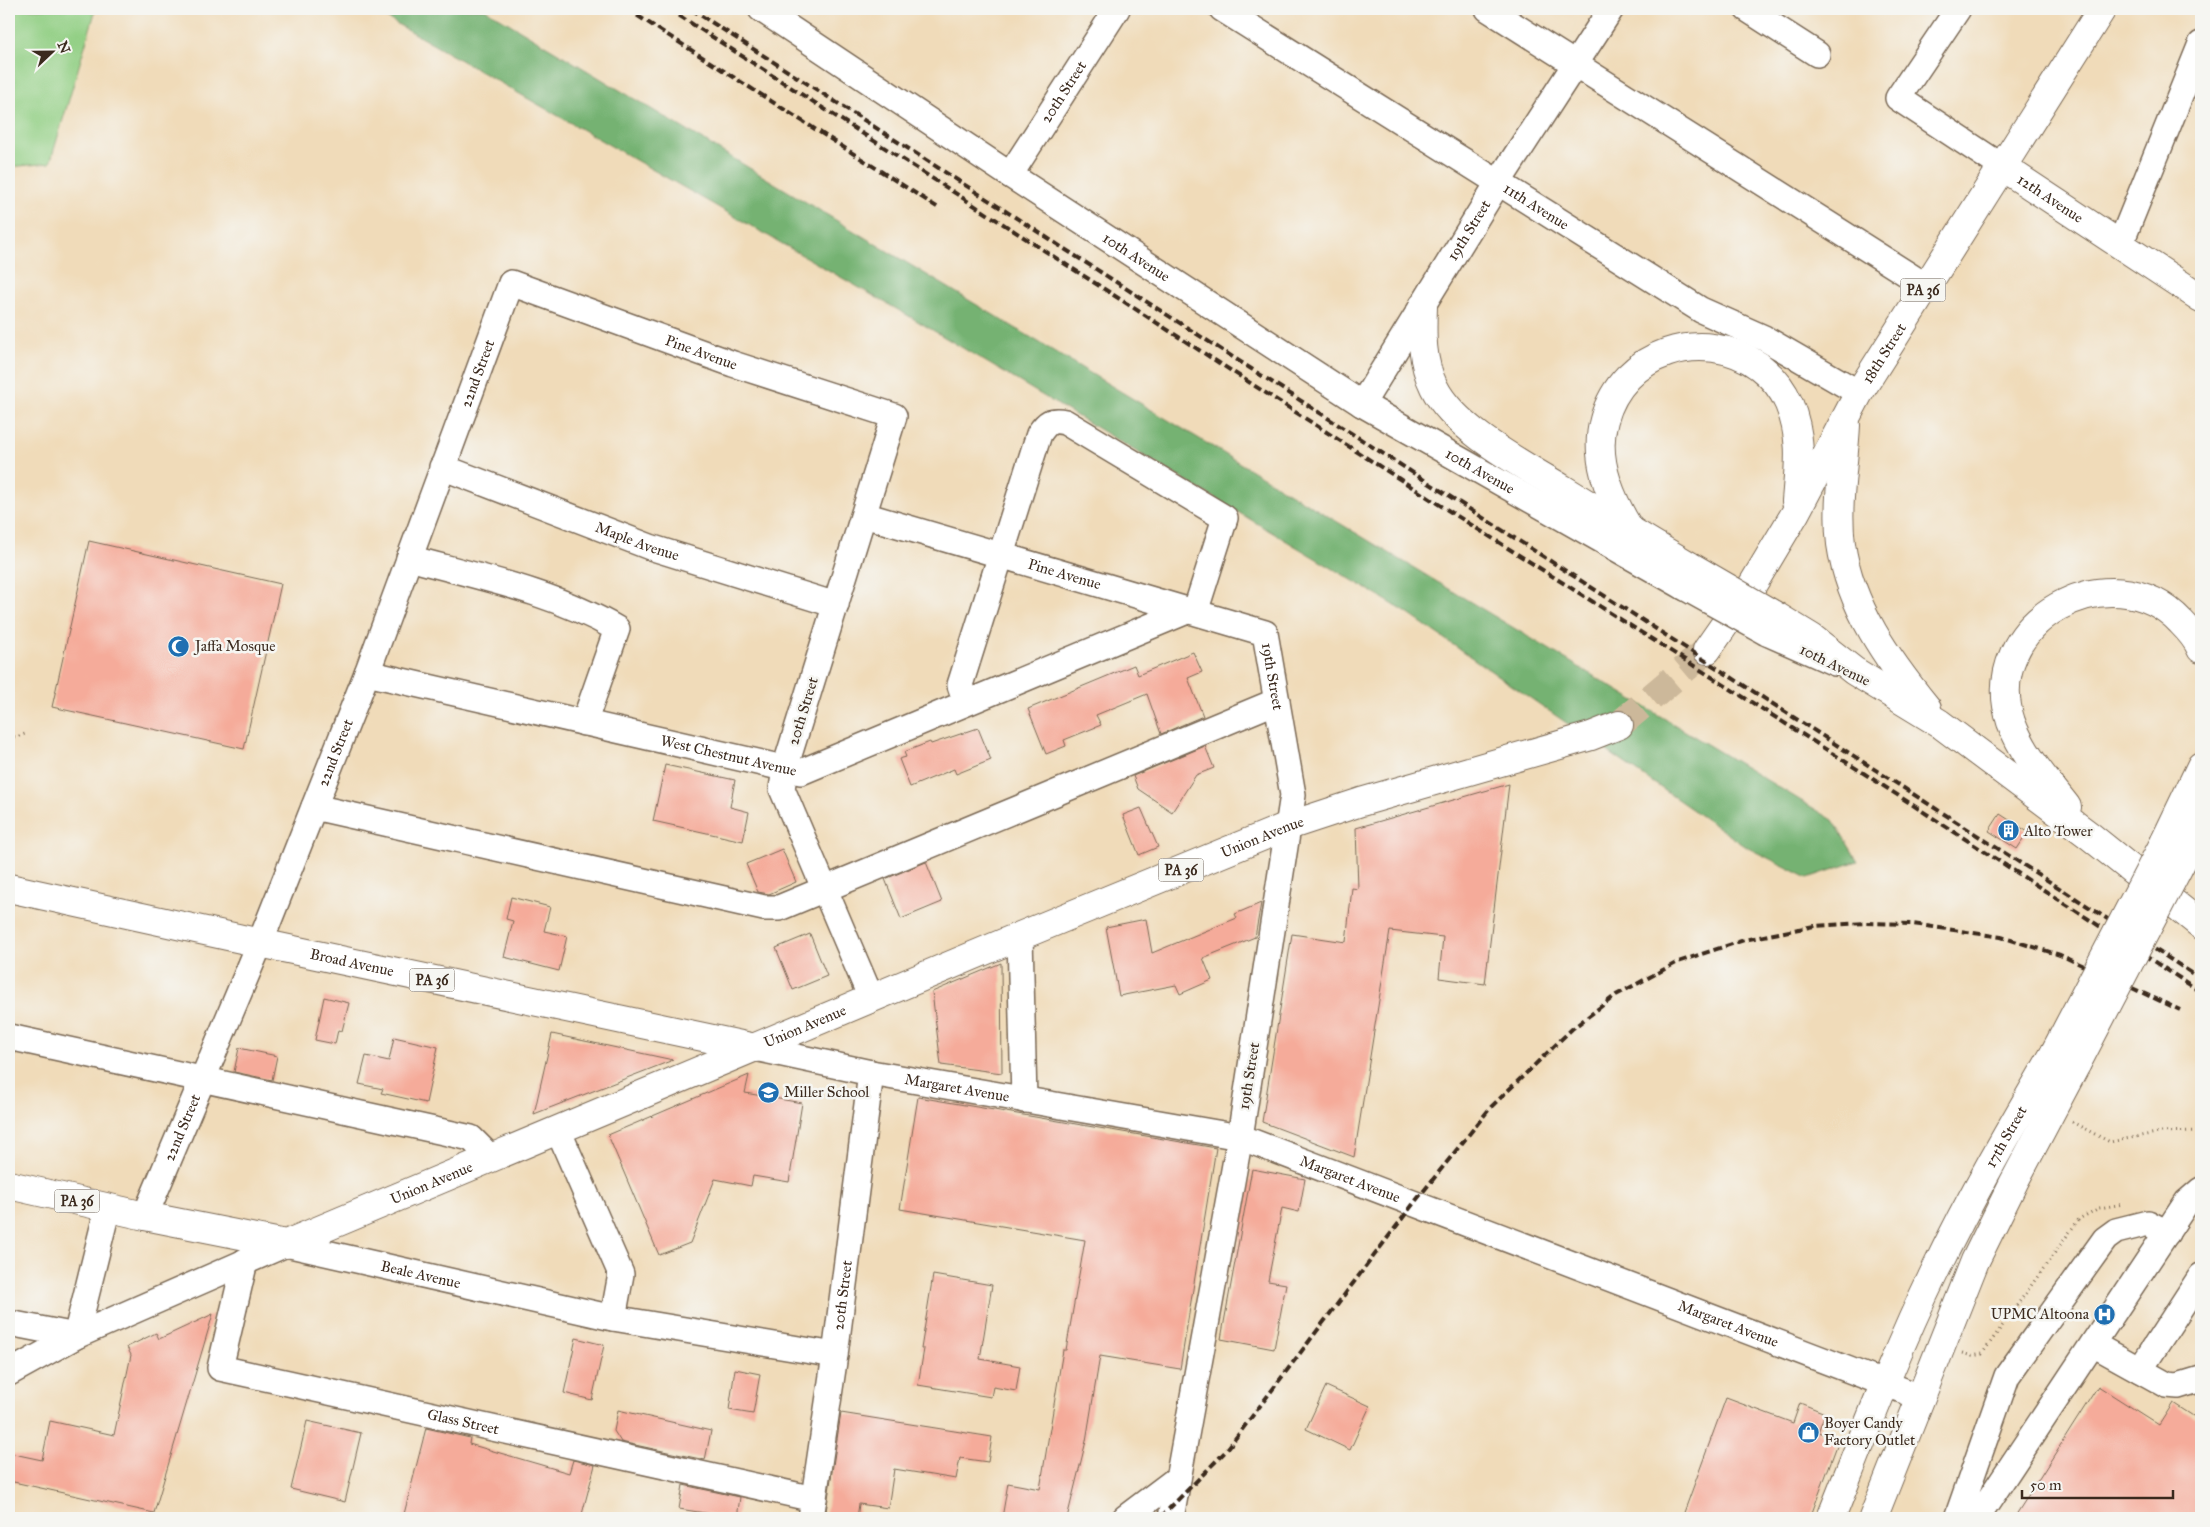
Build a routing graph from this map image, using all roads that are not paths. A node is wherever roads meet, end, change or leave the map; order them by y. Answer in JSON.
{"nodes":[{"id":1,"x":761,"y":9,"type":"edge"},
{"id":2,"x":1117,"y":9,"type":"edge"},
{"id":3,"x":1222,"y":9,"type":"edge"},
{"id":4,"x":1488,"y":9,"type":"edge"},
{"id":5,"x":1611,"y":9,"type":"edge"},
{"id":6,"x":1747,"y":9,"type":"edge"},
{"id":7,"x":1958,"y":9,"type":"edge"},
{"id":8,"x":2102,"y":9,"type":"edge"},
{"id":9,"x":2201,"y":44,"type":"edge"},
{"id":10,"x":1817,"y":54,"type":"dead end"},
{"id":11,"x":1575,"y":64,"type":"junction"},
{"id":12,"x":2001,"y":166,"type":"junction"},
{"id":13,"x":1010,"y":174,"type":"junction"},
{"id":14,"x":1498,"y":183,"type":"junction"},
{"id":15,"x":2120,"y":245,"type":"junction"},
{"id":16,"x":511,"y":283,"type":"joint"},
{"id":17,"x":1926,"y":286,"type":"junction"},
{"id":18,"x":2201,"y":298,"type":"edge"},
{"id":19,"x":1423,"y":306,"type":"junction"},
{"id":20,"x":1853,"y":403,"type":"junction"},
{"id":21,"x":1362,"y":404,"type":"junction"},
{"id":22,"x":894,"y":416,"type":"joint"},
{"id":23,"x":442,"y":467,"type":"junction"},
{"id":24,"x":1796,"y":512,"type":"junction"},
{"id":25,"x":864,"y":515,"type":"junction"},
{"id":26,"x":1630,"y":530,"type":"junction"},
{"id":27,"x":1000,"y":555,"type":"junction"},
{"id":28,"x":409,"y":558,"type":"junction"},
{"id":29,"x":1687,"y":576,"type":"junction"},
{"id":30,"x":836,"y":605,"type":"junction"},
{"id":31,"x":1187,"y":611,"type":"junction"},
{"id":32,"x":1265,"y":633,"type":"joint"},
{"id":33,"x":2201,"y":649,"type":"edge"},
{"id":34,"x":1707,"y":650,"type":"tunnel mouth"},
{"id":35,"x":367,"y":673,"type":"junction"},
{"id":36,"x":1277,"y":701,"type":"junction"},
{"id":37,"x":966,"y":703,"type":"junction"},
{"id":38,"x":584,"y":723,"type":"junction"},
{"id":39,"x":1939,"y":723,"type":"junction"},
{"id":40,"x":1619,"y":725,"type":"tunnel mouth"},
{"id":41,"x":2201,"y":752,"type":"edge"},
{"id":42,"x":785,"y":768,"type":"junction"},
{"id":43,"x":2197,"y":773,"type":"edge"},
{"id":44,"x":314,"y":806,"type":"junction"},
{"id":45,"x":2201,"y":821,"type":"edge"},
{"id":46,"x":1288,"y":826,"type":"junction"},
{"id":47,"x":2090,"y":836,"type":"junction"},
{"id":48,"x":2173,"y":852,"type":"junction"},
{"id":49,"x":9,"y":888,"type":"edge"},
{"id":50,"x":825,"y":889,"type":"junction"},
{"id":51,"x":2201,"y":925,"type":"edge"},
{"id":52,"x":1020,"y":936,"type":"junction"},
{"id":53,"x":260,"y":943,"type":"junction"},
{"id":54,"x":871,"y":998,"type":"junction"},
{"id":55,"x":9,"y":1037,"type":"edge"},
{"id":56,"x":755,"y":1048,"type":"junction"},
{"id":57,"x":2066,"y":1057,"type":"junction"},
{"id":58,"x":871,"y":1073,"type":"junction"},
{"id":59,"x":202,"y":1079,"type":"junction"},
{"id":60,"x":1024,"y":1100,"type":"junction"},
{"id":61,"x":558,"y":1130,"type":"junction"},
{"id":62,"x":1240,"y":1137,"type":"junction"},
{"id":63,"x":490,"y":1158,"type":"junction"},
{"id":64,"x":9,"y":1185,"type":"edge"},
{"id":65,"x":2201,"y":1190,"type":"edge"},
{"id":66,"x":108,"y":1208,"type":"junction"},
{"id":67,"x":145,"y":1216,"type":"junction"},
{"id":68,"x":2167,"y":1233,"type":"junction"},
{"id":69,"x":286,"y":1244,"type":"junction"},
{"id":70,"x":245,"y":1261,"type":"junction"},
{"id":71,"x":2201,"y":1276,"type":"edge"},
{"id":72,"x":613,"y":1318,"type":"junction"},
{"id":73,"x":9,"y":1323,"type":"edge"},
{"id":74,"x":76,"y":1336,"type":"junction"},
{"id":75,"x":2093,"y":1344,"type":"junction"},
{"id":76,"x":835,"y":1354,"type":"junction"},
{"id":77,"x":2140,"y":1370,"type":"junction"},
{"id":78,"x":9,"y":1373,"type":"edge"},
{"id":79,"x":2201,"y":1379,"type":"edge"},
{"id":80,"x":1884,"y":1383,"type":"junction"},
{"id":81,"x":1920,"y":1398,"type":"junction"},
{"id":82,"x":1178,"y":1478,"type":"junction"},
{"id":83,"x":812,"y":1509,"type":"edge"},
{"id":84,"x":1125,"y":1518,"type":"edge"},
{"id":85,"x":1170,"y":1518,"type":"edge"},
{"id":86,"x":1831,"y":1518,"type":"edge"},
{"id":87,"x":1873,"y":1518,"type":"edge"},
{"id":88,"x":1957,"y":1518,"type":"edge"},
{"id":89,"x":1977,"y":1518,"type":"edge"}],
"edges":[{"from":1,"to":13,"type":"street","name":"10th Avenue"},
{"from":2,"to":13,"type":"street","name":"20th Street"},
{"from":3,"to":14,"type":"street","name":"11th Avenue"},
{"from":4,"to":11,"type":"street"},
{"from":5,"to":11,"type":"street","name":"19th Street"},
{"from":6,"to":10,"type":"street"},
{"from":7,"to":12,"type":"street","name":"12th Avenue"},
{"from":8,"to":12,"type":"main road","name":"18th Street","number":"PA 36"},
{"from":9,"to":15,"type":"street"},
{"from":11,"to":14,"type":"street","name":"19th Street"},
{"from":11,"to":17,"type":"street"},
{"from":12,"to":15,"type":"main road","name":"12th Avenue"},
{"from":12,"to":17,"type":"main road","name":"18th Street","number":"PA 36"},
{"from":13,"to":21,"type":"street","name":"10th Avenue"},
{"from":14,"to":19,"type":"street","name":"19th Street"},
{"from":14,"to":20,"type":"street","name":"11th Avenue"},
{"from":15,"to":18,"type":"main road","name":"12th Avenue"},
{"from":16,"to":22,"type":"street","name":"Pine Avenue"},
{"from":16,"to":23,"type":"street","name":"22nd Street"},
{"from":17,"to":20,"type":"main road","name":"18th Street","number":"PA 36"},
{"from":19,"to":21,"type":"street","name":"19th Street"},
{"from":19,"to":26,"type":"main road","name":"10th Avenue"},
{"from":20,"to":24,"type":"main road","name":"18th Street","number":"PA 36"},
{"from":20,"to":39,"type":"main road"},
{"from":21,"to":29,"type":"street","name":"10th Avenue"},
{"from":22,"to":25,"type":"street","name":"20th Street"},
{"from":23,"to":28,"type":"street","name":"22nd Street"},
{"from":23,"to":30,"type":"street","name":"Maple Avenue"},
{"from":24,"to":26,"type":"main road"},
{"from":24,"to":34,"type":"main road","name":"18th Street","number":"PA 36"},
{"from":25,"to":27,"type":"street","name":"Pine Avenue"},
{"from":25,"to":30,"type":"street","name":"20th Street"},
{"from":26,"to":29,"type":"main road","name":"10th Avenue"},
{"from":27,"to":31,"type":"street","name":"Pine Avenue"},
{"from":27,"to":31,"type":"street"},
{"from":27,"to":37,"type":"street"},
{"from":28,"to":35,"type":"street","name":"22nd Street"},
{"from":28,"to":38,"type":"street"},
{"from":29,"to":39,"type":"main road","name":"10th Avenue","bridge":true},
{"from":30,"to":42,"type":"street","name":"20th Street"},
{"from":31,"to":32,"type":"street","name":"Pine Avenue"},
{"from":31,"to":37,"type":"street","name":"West Chestnut Avenue"},
{"from":32,"to":36,"type":"street","name":"19th Street"},
{"from":33,"to":47,"type":"main road"},
{"from":35,"to":38,"type":"street","name":"West Chestnut Avenue"},
{"from":35,"to":44,"type":"street","name":"22nd Street"},
{"from":36,"to":46,"type":"street","name":"19th Street"},
{"from":36,"to":50,"type":"street"},
{"from":37,"to":42,"type":"street","name":"West Chestnut Avenue"},
{"from":38,"to":42,"type":"street","name":"West Chestnut Avenue"},
{"from":39,"to":47,"type":"main road","name":"10th Avenue"},
{"from":40,"to":46,"type":"main road","name":"Union Avenue","number":"PA 36"},
{"from":41,"to":43,"type":"main road","name":"17th Street"},
{"from":42,"to":50,"type":"street","name":"20th Street"},
{"from":43,"to":48,"type":"main road","name":"17th Street"},
{"from":44,"to":50,"type":"street"},
{"from":44,"to":53,"type":"street","name":"22nd Street"},
{"from":45,"to":48,"type":"main road","name":"17th Street"},
{"from":46,"to":52,"type":"main road","name":"Union Avenue","number":"PA 36"},
{"from":46,"to":62,"type":"street","name":"19th Street"},
{"from":47,"to":51,"type":"main road","name":"10th Avenue"},
{"from":48,"to":57,"type":"main road","name":"17th Street","bridge":true},
{"from":49,"to":53,"type":"main road","name":"Broad Avenue","number":"PA 36"},
{"from":50,"to":54,"type":"street","name":"20th Street"},
{"from":52,"to":54,"type":"main road","name":"Union Avenue","number":"PA 36"},
{"from":52,"to":60,"type":"street"},
{"from":53,"to":56,"type":"main road","name":"Broad Avenue","number":"PA 36"},
{"from":53,"to":59,"type":"street","name":"22nd Street"},
{"from":54,"to":56,"type":"main road","name":"Union Avenue","number":"PA 36"},
{"from":55,"to":59,"type":"street"},
{"from":56,"to":58,"type":"street","name":"Margaret Avenue"},
{"from":56,"to":61,"type":"main road","name":"Union Avenue","number":"PA 36"},
{"from":57,"to":80,"type":"main road","name":"17th Street"},
{"from":57,"to":81,"type":"main road","name":"17th Street"},
{"from":58,"to":60,"type":"street","name":"Margaret Avenue"},
{"from":58,"to":76,"type":"street","name":"20th Street"},
{"from":59,"to":63,"type":"street"},
{"from":59,"to":67,"type":"street","name":"22nd Street"},
{"from":60,"to":62,"type":"street","name":"Margaret Avenue"},
{"from":61,"to":63,"type":"main road","name":"Union Avenue","number":"PA 36"},
{"from":61,"to":72,"type":"street"},
{"from":62,"to":80,"type":"street","name":"Margaret Avenue"},
{"from":62,"to":82,"type":"street","name":"19th Street"},
{"from":63,"to":69,"type":"main road","name":"Union Avenue","number":"PA 36"},
{"from":64,"to":66,"type":"main road","name":"Beale Avenue","number":"PA 36"},
{"from":65,"to":68,"type":"street"},
{"from":66,"to":67,"type":"main road","name":"Beale Avenue","number":"PA 36"},
{"from":66,"to":74,"type":"street"},
{"from":67,"to":69,"type":"main road","name":"Beale Avenue","number":"PA 36"},
{"from":68,"to":75,"type":"street"},
{"from":68,"to":88,"type":"street"},
{"from":69,"to":70,"type":"street","name":"Union Avenue"},
{"from":69,"to":72,"type":"street","name":"Beale Avenue"},
{"from":70,"to":74,"type":"street","name":"Union Avenue"},
{"from":70,"to":83,"type":"street","name":"Glass Street"},
{"from":71,"to":77,"type":"street"},
{"from":72,"to":76,"type":"street","name":"Beale Avenue"},
{"from":73,"to":74,"type":"street"},
{"from":74,"to":78,"type":"street","name":"Union Avenue"},
{"from":75,"to":77,"type":"street"},
{"from":75,"to":89,"type":"street"},
{"from":76,"to":83,"type":"street","name":"20th Street"},
{"from":77,"to":79,"type":"street"},
{"from":80,"to":81,"type":"street","name":"Margaret Avenue"},
{"from":80,"to":86,"type":"main road","name":"17th Street"},
{"from":81,"to":87,"type":"main road","name":"17th Street"},
{"from":82,"to":84,"type":"street"},
{"from":82,"to":85,"type":"street","name":"19th Street"}]}
